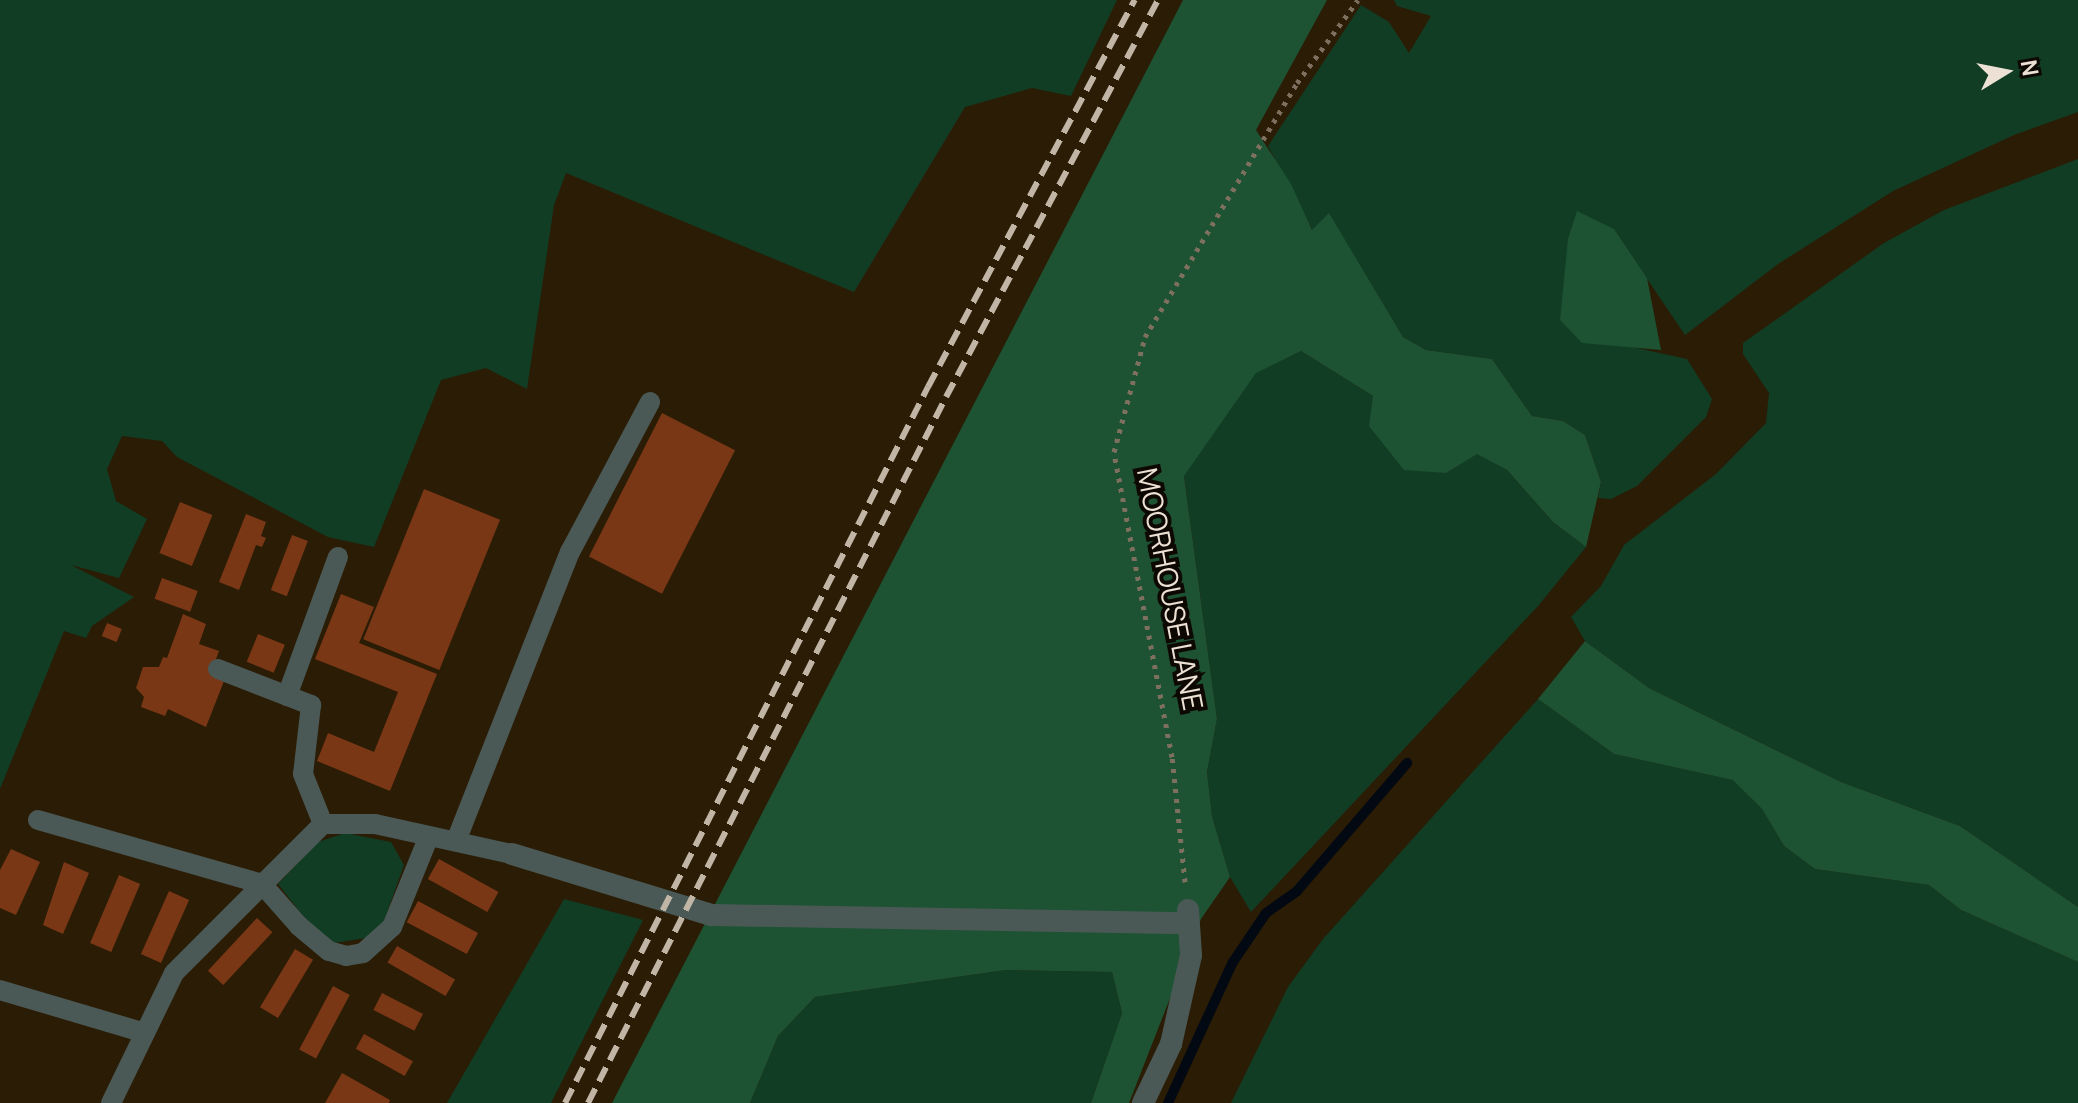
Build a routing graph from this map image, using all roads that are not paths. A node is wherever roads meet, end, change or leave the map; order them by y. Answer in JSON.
{"nodes":[{"id":1,"x":650,"y":402,"type":"dead end"},
{"id":2,"x":338,"y":557,"type":"dead end"},
{"id":3,"x":218,"y":669,"type":"dead end"},
{"id":4,"x":287,"y":696,"type":"junction"},
{"id":5,"x":38,"y":820,"type":"dead end"},
{"id":6,"x":323,"y":824,"type":"junction"},
{"id":7,"x":429,"y":836,"type":"junction"},
{"id":8,"x":456,"y":841,"type":"junction"},
{"id":9,"x":512,"y":854,"type":"joint"},
{"id":10,"x":262,"y":884,"type":"junction"},
{"id":11,"x":0,"y":990,"type":"edge"},
{"id":12,"x":145,"y":1033,"type":"junction"},
{"id":13,"x":111,"y":1103,"type":"edge"},
{"id":14,"x":1143,"y":1103,"type":"edge"}],
"edges":[{"from":1,"to":8,"type":"lane"},
{"from":2,"to":4,"type":"lane"},
{"from":3,"to":4,"type":"lane"},
{"from":4,"to":6,"type":"lane"},
{"from":5,"to":10,"type":"lane"},
{"from":6,"to":7,"type":"lane"},
{"from":6,"to":10,"type":"lane"},
{"from":7,"to":8,"type":"lane"},
{"from":7,"to":10,"type":"lane"},
{"from":8,"to":9,"type":"lane"},
{"from":9,"to":14,"type":"street"},
{"from":10,"to":12,"type":"lane"},
{"from":11,"to":12,"type":"lane"},
{"from":12,"to":13,"type":"lane"}]}
